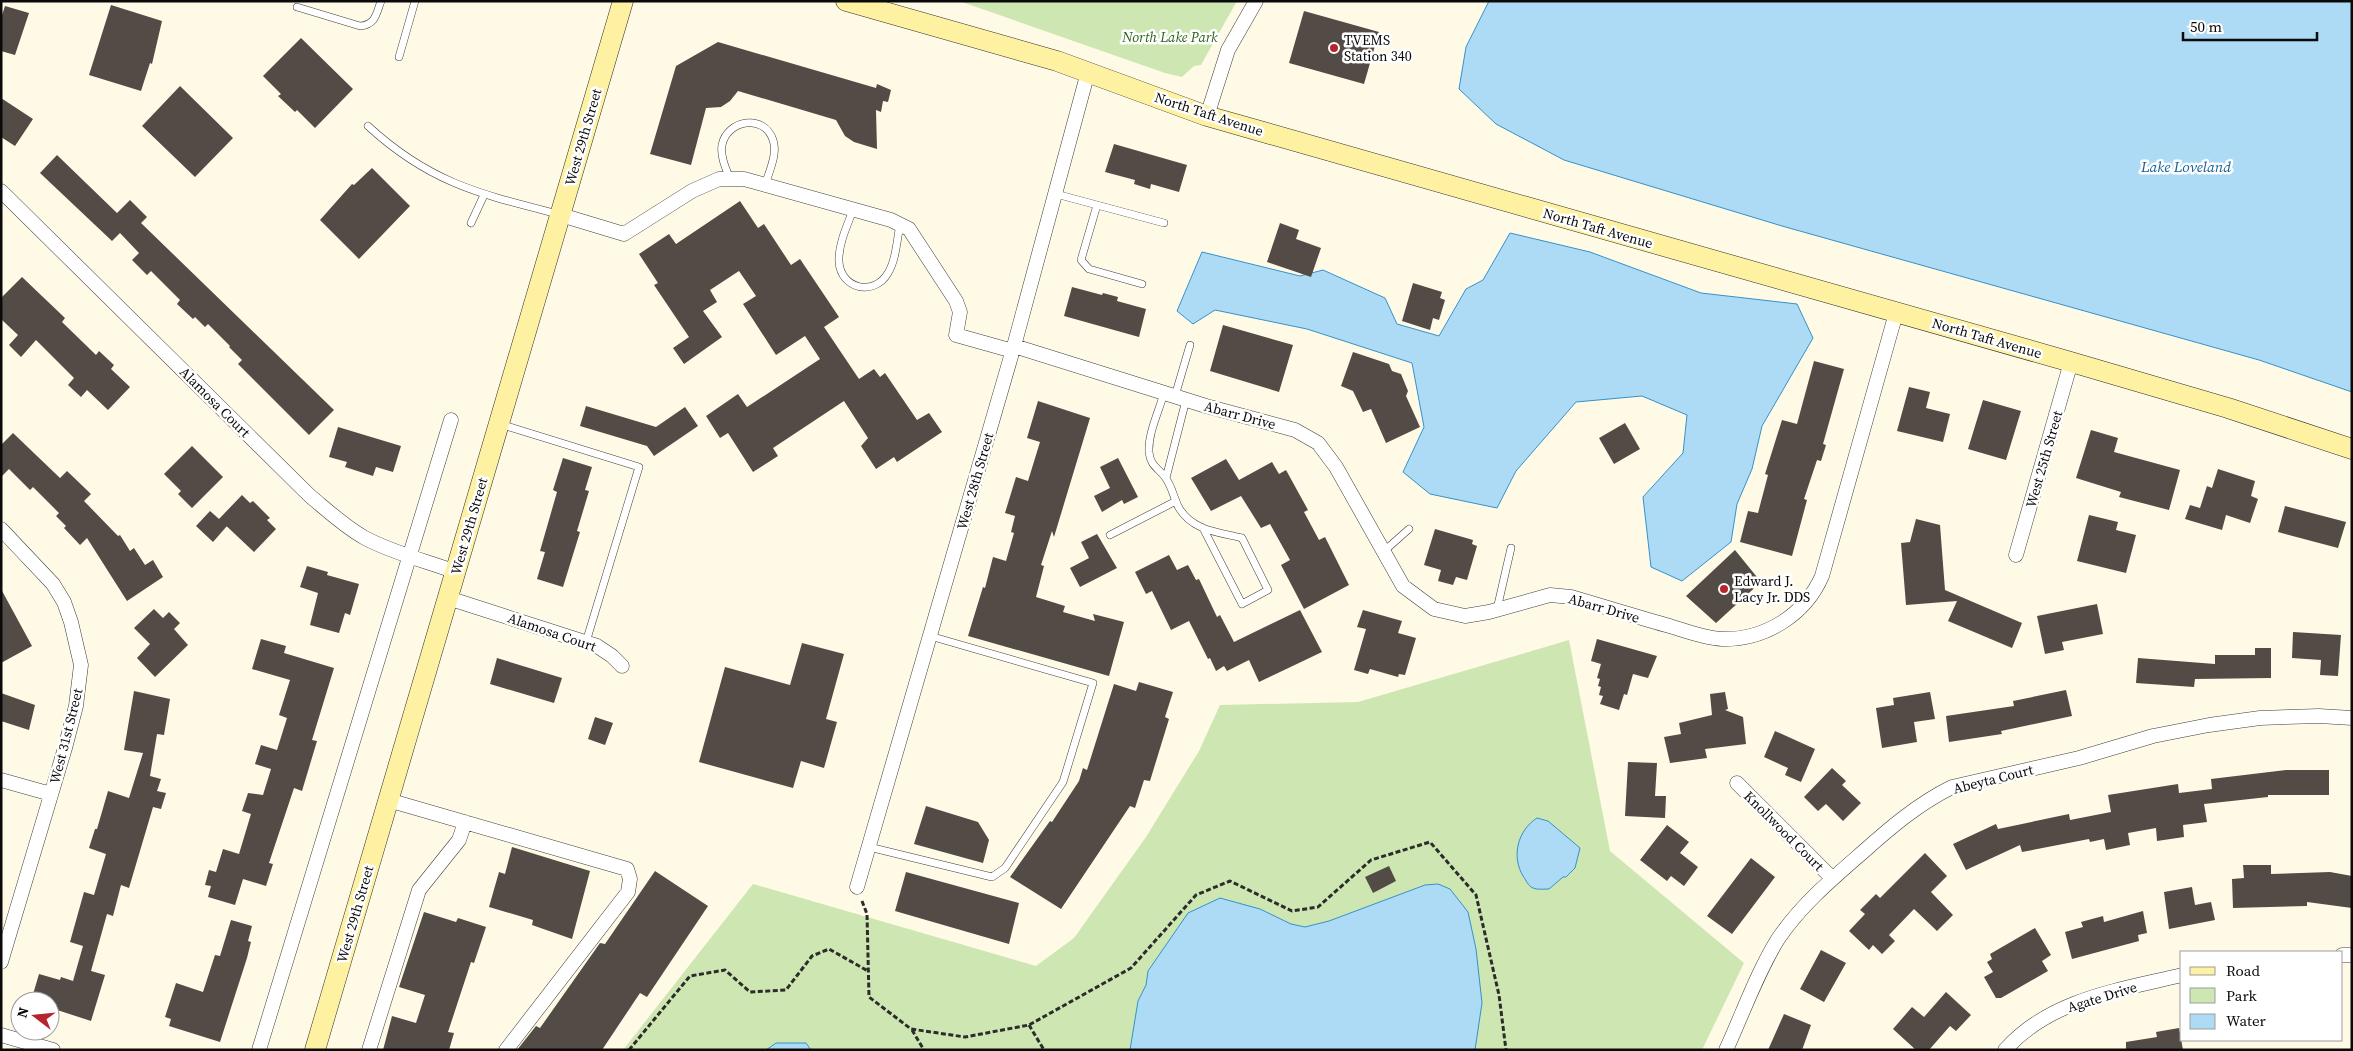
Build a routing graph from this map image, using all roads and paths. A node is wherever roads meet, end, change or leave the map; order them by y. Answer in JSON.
{"nodes":[{"id":1,"x":381,"y":1,"type":"edge"},
{"id":2,"x":415,"y":1,"type":"edge"},
{"id":3,"x":623,"y":1,"type":"edge"},
{"id":4,"x":846,"y":1,"type":"edge"},
{"id":5,"x":1256,"y":1,"type":"edge"},
{"id":6,"x":297,"y":7,"type":"dead end"},
{"id":7,"x":398,"y":57,"type":"dead end"},
{"id":8,"x":1088,"y":72,"type":"junction"},
{"id":9,"x":1207,"y":116,"type":"junction"},
{"id":10,"x":368,"y":126,"type":"dead end"},
{"id":11,"x":730,"y":179,"type":"junction"},
{"id":12,"x":764,"y":185,"type":"junction"},
{"id":13,"x":1,"y":191,"type":"edge"},
{"id":14,"x":1056,"y":194,"type":"junction"},
{"id":15,"x":484,"y":195,"type":"junction"},
{"id":16,"x":1097,"y":205,"type":"junction"},
{"id":17,"x":853,"y":210,"type":"junction"},
{"id":18,"x":561,"y":215,"type":"junction"},
{"id":19,"x":471,"y":223,"type":"dead end"},
{"id":20,"x":1164,"y":223,"type":"dead end"},
{"id":21,"x":900,"y":224,"type":"junction"},
{"id":22,"x":1142,"y":284,"type":"dead end"},
{"id":23,"x":1896,"y":313,"type":"junction"},
{"id":24,"x":1190,"y":346,"type":"dead end"},
{"id":25,"x":1013,"y":349,"type":"junction"},
{"id":26,"x":2071,"y":362,"type":"junction"},
{"id":27,"x":1175,"y":396,"type":"junction"},
{"id":28,"x":451,"y":420,"type":"dead end"},
{"id":29,"x":499,"y":424,"type":"junction"},
{"id":30,"x":2352,"y":449,"type":"edge"},
{"id":31,"x":1166,"y":478,"type":"junction"},
{"id":32,"x":1176,"y":500,"type":"junction"},
{"id":33,"x":1203,"y":528,"type":"junction"},
{"id":34,"x":1,"y":529,"type":"edge"},
{"id":35,"x":1410,"y":529,"type":"dead end"},
{"id":36,"x":1110,"y":535,"type":"dead end"},
{"id":37,"x":1511,"y":548,"type":"dead end"},
{"id":38,"x":1383,"y":552,"type":"junction"},
{"id":39,"x":2016,"y":555,"type":"dead end"},
{"id":40,"x":411,"y":556,"type":"junction"},
{"id":41,"x":456,"y":572,"type":"junction"},
{"id":42,"x":448,"y":598,"type":"junction"},
{"id":43,"x":1497,"y":609,"type":"junction"},
{"id":44,"x":930,"y":636,"type":"junction"},
{"id":45,"x":586,"y":642,"type":"junction"},
{"id":46,"x":622,"y":666,"type":"dead end"},
{"id":47,"x":2352,"y":718,"type":"edge"},
{"id":48,"x":1,"y":780,"type":"edge"},
{"id":49,"x":1737,"y":783,"type":"dead end"},
{"id":50,"x":51,"y":794,"type":"junction"},
{"id":51,"x":388,"y":800,"type":"junction"},
{"id":52,"x":465,"y":822,"type":"junction"},
{"id":53,"x":869,"y":847,"type":"junction"},
{"id":54,"x":1832,"y":878,"type":"junction"},
{"id":55,"x":857,"y":887,"type":"joint"},
{"id":56,"x":1,"y":962,"type":"edge"},
{"id":57,"x":868,"y":972,"type":"junction"},
{"id":58,"x":2180,"y":976,"type":"edge"},
{"id":59,"x":1029,"y":1025,"type":"junction"},
{"id":60,"x":911,"y":1030,"type":"junction"},
{"id":61,"x":1,"y":1035,"type":"edge"},
{"id":62,"x":53,"y":1050,"type":"edge"},
{"id":63,"x":259,"y":1050,"type":"edge"},
{"id":64,"x":314,"y":1050,"type":"edge"},
{"id":65,"x":369,"y":1050,"type":"edge"},
{"id":66,"x":506,"y":1050,"type":"edge"},
{"id":67,"x":629,"y":1050,"type":"edge"},
{"id":68,"x":924,"y":1050,"type":"edge"},
{"id":69,"x":1044,"y":1050,"type":"edge"},
{"id":70,"x":1506,"y":1050,"type":"edge"},
{"id":71,"x":1726,"y":1050,"type":"edge"},
{"id":72,"x":2005,"y":1050,"type":"edge"}],
"edges":[{"from":1,"to":6,"type":"lane"},
{"from":2,"to":7,"type":"lane"},
{"from":3,"to":18,"type":"main road","name":"West 29th Street"},
{"from":4,"to":8,"type":"main road","name":"North Taft Avenue"},
{"from":5,"to":9,"type":"street"},
{"from":8,"to":9,"type":"main road","name":"North Taft Avenue"},
{"from":8,"to":14,"type":"street","name":"West 28th Street"},
{"from":9,"to":23,"type":"main road","name":"North Taft Avenue"},
{"from":10,"to":15,"type":"lane"},
{"from":11,"to":12,"type":"street"},
{"from":11,"to":12,"type":"lane"},
{"from":11,"to":18,"type":"street"},
{"from":12,"to":17,"type":"street"},
{"from":13,"to":40,"type":"street","name":"Alamosa Court"},
{"from":14,"to":16,"type":"lane"},
{"from":14,"to":25,"type":"street","name":"West 28th Street"},
{"from":15,"to":18,"type":"lane"},
{"from":15,"to":19,"type":"lane"},
{"from":16,"to":20,"type":"lane"},
{"from":16,"to":22,"type":"lane"},
{"from":17,"to":21,"type":"street"},
{"from":17,"to":21,"type":"lane"},
{"from":18,"to":29,"type":"main road","name":"West 29th Street"},
{"from":21,"to":25,"type":"street","name":"Abarr Drive"},
{"from":23,"to":26,"type":"main road","name":"North Taft Avenue"},
{"from":23,"to":43,"type":"street","name":"Abarr Drive"},
{"from":24,"to":27,"type":"lane"},
{"from":25,"to":27,"type":"street","name":"Abarr Drive"},
{"from":25,"to":44,"type":"street","name":"West 28th Street"},
{"from":26,"to":30,"type":"main road","name":"North Taft Avenue"},
{"from":26,"to":39,"type":"street","name":"West 25th Street"},
{"from":27,"to":31,"type":"lane"},
{"from":27,"to":31,"type":"lane"},
{"from":27,"to":38,"type":"street","name":"Abarr Drive"},
{"from":28,"to":40,"type":"street"},
{"from":29,"to":41,"type":"main road","name":"West 29th Street"},
{"from":29,"to":45,"type":"lane"},
{"from":31,"to":32,"type":"lane"},
{"from":32,"to":33,"type":"lane"},
{"from":32,"to":36,"type":"lane"},
{"from":33,"to":33,"type":"lane"},
{"from":34,"to":50,"type":"street","name":"West 31st Street"},
{"from":35,"to":38,"type":"lane"},
{"from":37,"to":43,"type":"lane"},
{"from":38,"to":43,"type":"street","name":"Abarr Drive"},
{"from":40,"to":41,"type":"street","name":"Alamosa Court"},
{"from":40,"to":63,"type":"street"},
{"from":41,"to":42,"type":"main road","name":"West 29th Street"},
{"from":42,"to":45,"type":"street","name":"Alamosa Court"},
{"from":42,"to":51,"type":"main road","name":"West 29th Street"},
{"from":44,"to":53,"type":"street","name":"West 28th Street"},
{"from":44,"to":53,"type":"lane"},
{"from":45,"to":46,"type":"street","name":"Alamosa Court"},
{"from":47,"to":54,"type":"street","name":"Abeyta Court"},
{"from":48,"to":50,"type":"street"},
{"from":49,"to":54,"type":"street","name":"Knollwood Court"},
{"from":50,"to":56,"type":"street","name":"West 31st Street"},
{"from":51,"to":52,"type":"street"},
{"from":51,"to":64,"type":"main road","name":"West 29th Street"},
{"from":52,"to":65,"type":"street"},
{"from":52,"to":66,"type":"street"},
{"from":53,"to":55,"type":"street","name":"West 28th Street"},
{"from":54,"to":71,"type":"street","name":"Abeyta Court"},
{"from":55,"to":57,"type":"path"},
{"from":57,"to":60,"type":"path"},
{"from":57,"to":67,"type":"path"},
{"from":58,"to":72,"type":"street","name":"Agate Drive"},
{"from":59,"to":60,"type":"path"},
{"from":59,"to":69,"type":"path"},
{"from":59,"to":70,"type":"path"},
{"from":60,"to":68,"type":"path"},
{"from":61,"to":62,"type":"street"}]}
